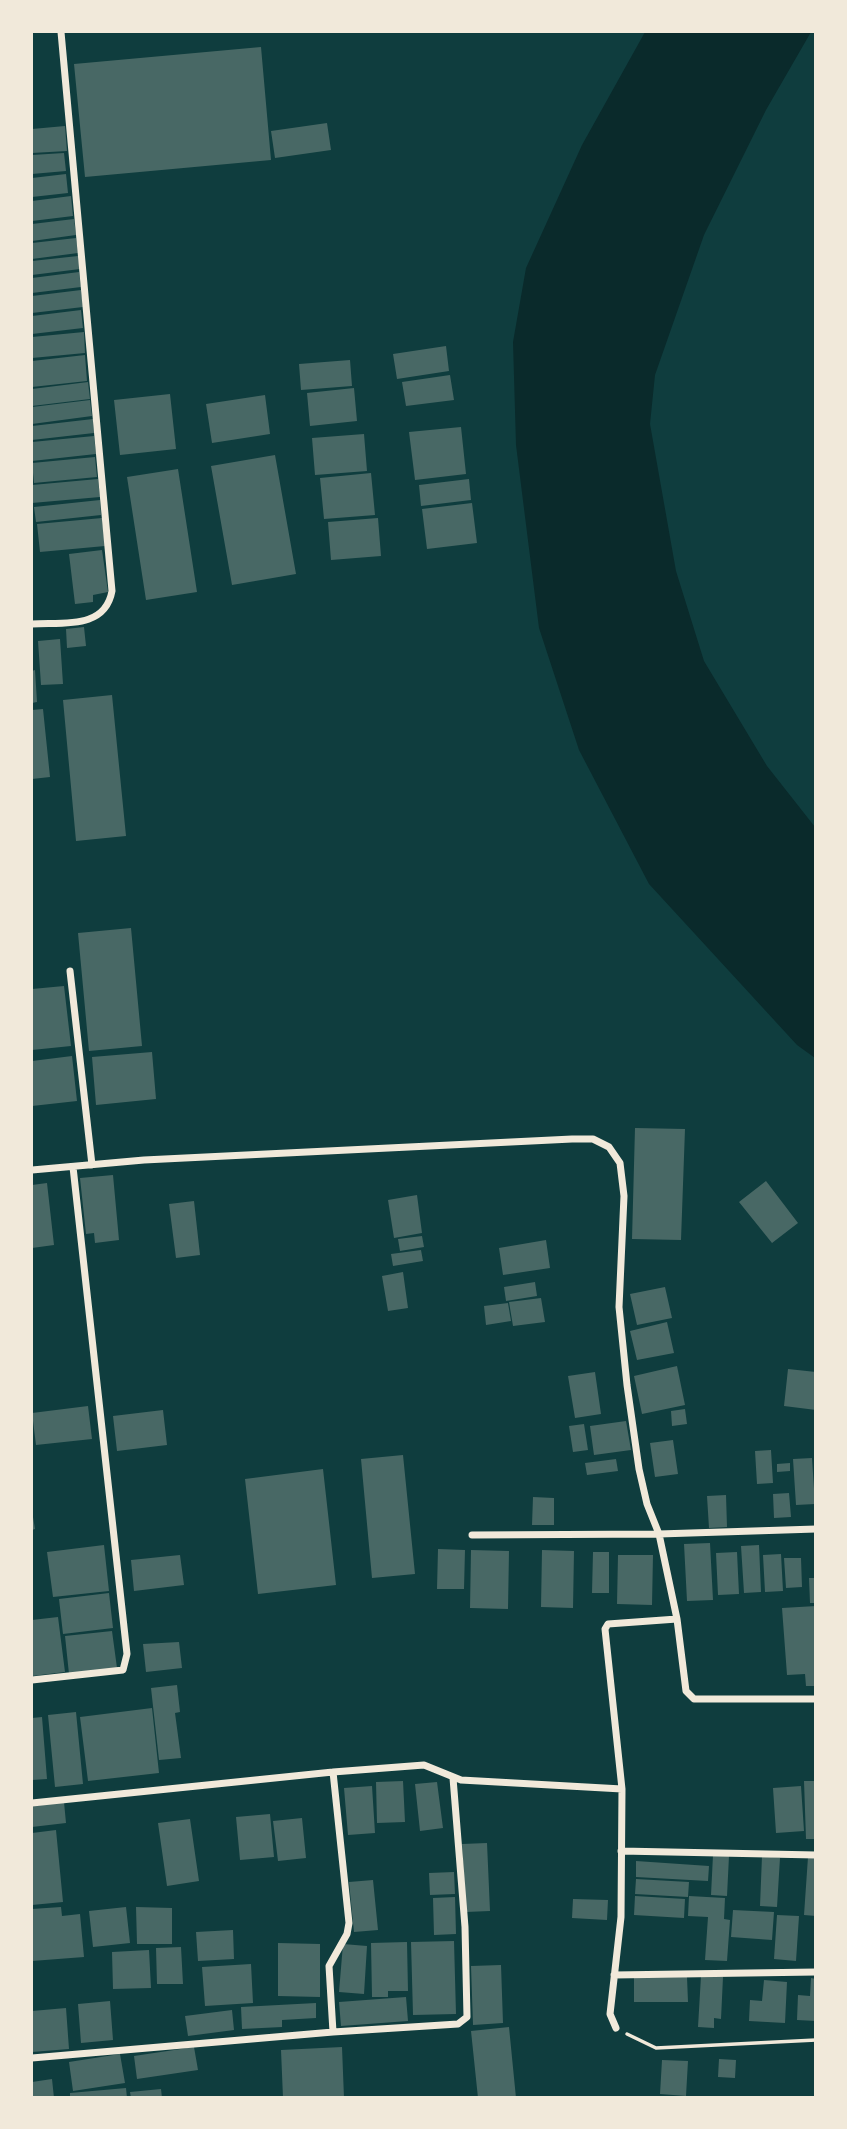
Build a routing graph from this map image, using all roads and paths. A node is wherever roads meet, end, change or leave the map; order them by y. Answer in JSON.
{"nodes":[{"id":1,"x":61,"y":32,"type":"edge"},
{"id":2,"x":32,"y":624,"type":"edge"},
{"id":3,"x":70,"y":971,"type":"dead end"},
{"id":4,"x":92,"y":1165,"type":"junction"},
{"id":5,"x":73,"y":1167,"type":"junction"},
{"id":6,"x":32,"y":1170,"type":"edge"},
{"id":7,"x":816,"y":1530,"type":"edge"},
{"id":8,"x":659,"y":1534,"type":"junction"},
{"id":9,"x":472,"y":1535,"type":"dead end"},
{"id":10,"x":677,"y":1619,"type":"junction"},
{"id":11,"x":32,"y":1680,"type":"edge"},
{"id":12,"x":816,"y":1699,"type":"edge"},
{"id":13,"x":333,"y":1772,"type":"junction"},
{"id":14,"x":453,"y":1778,"type":"junction"},
{"id":15,"x":622,"y":1788,"type":"junction"},
{"id":16,"x":32,"y":1803,"type":"edge"},
{"id":17,"x":621,"y":1851,"type":"junction"},
{"id":18,"x":816,"y":1855,"type":"edge"},
{"id":19,"x":816,"y":1972,"type":"edge"},
{"id":20,"x":614,"y":1975,"type":"junction"},
{"id":21,"x":616,"y":2028,"type":"joint"},
{"id":22,"x":333,"y":2032,"type":"junction"},
{"id":23,"x":816,"y":2040,"type":"edge"},
{"id":24,"x":32,"y":2058,"type":"edge"}],
"edges":[{"from":1,"to":2,"type":"street"},
{"from":3,"to":4,"type":"street"},
{"from":4,"to":5,"type":"street"},
{"from":4,"to":8,"type":"street"},
{"from":5,"to":6,"type":"street"},
{"from":5,"to":11,"type":"street"},
{"from":7,"to":8,"type":"street"},
{"from":8,"to":9,"type":"street"},
{"from":8,"to":10,"type":"street"},
{"from":10,"to":12,"type":"street"},
{"from":10,"to":15,"type":"street"},
{"from":13,"to":14,"type":"street"},
{"from":13,"to":16,"type":"street"},
{"from":13,"to":22,"type":"street"},
{"from":14,"to":15,"type":"street"},
{"from":14,"to":22,"type":"street"},
{"from":15,"to":17,"type":"street"},
{"from":17,"to":18,"type":"street"},
{"from":17,"to":20,"type":"street"},
{"from":19,"to":20,"type":"street"},
{"from":20,"to":21,"type":"street"},
{"from":21,"to":23,"type":"path"},
{"from":22,"to":24,"type":"street"}]}
